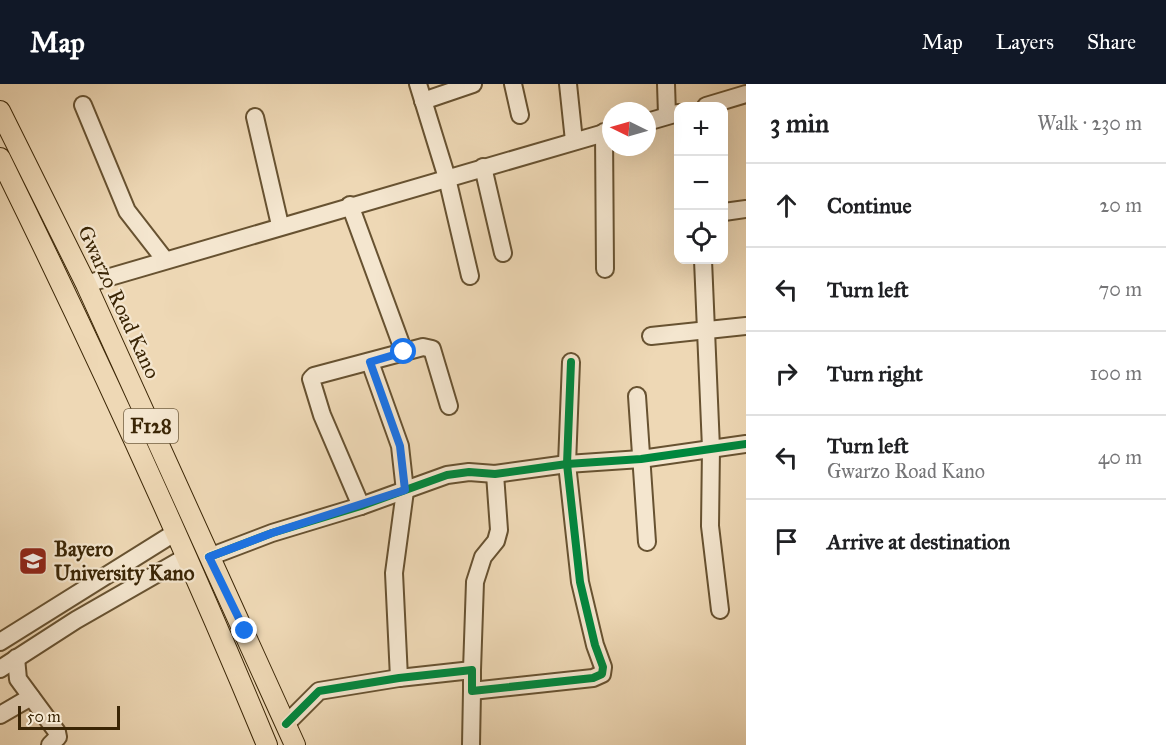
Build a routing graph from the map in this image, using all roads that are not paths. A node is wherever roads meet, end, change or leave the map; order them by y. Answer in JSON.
{"nodes":[{"id":1,"x":418,"y":84,"type":"edge"},
{"id":2,"x":473,"y":84,"type":"edge"},
{"id":3,"x":513,"y":84,"type":"edge"},
{"id":4,"x":568,"y":84,"type":"edge"},
{"id":5,"x":666,"y":84,"type":"edge"},
{"id":6,"x":746,"y":94,"type":"edge"},
{"id":7,"x":423,"y":101,"type":"junction"},
{"id":8,"x":719,"y":102,"type":"edge"},
{"id":9,"x":83,"y":105,"type":"dead end"},
{"id":10,"x":0,"y":111,"type":"edge"},
{"id":11,"x":673,"y":114,"type":"edge"},
{"id":12,"x":520,"y":115,"type":"dead end"},
{"id":13,"x":255,"y":117,"type":"dead end"},
{"id":14,"x":656,"y":119,"type":"edge"},
{"id":15,"x":602,"y":134,"type":"edge"},
{"id":16,"x":574,"y":141,"type":"junction"},
{"id":17,"x":607,"y":156,"type":"edge"},
{"id":18,"x":0,"y":158,"type":"edge"},
{"id":19,"x":483,"y":167,"type":"junction"},
{"id":20,"x":447,"y":178,"type":"junction"},
{"id":21,"x":350,"y":205,"type":"junction"},
{"id":22,"x":746,"y":209,"type":"edge"},
{"id":23,"x":728,"y":211,"type":"edge"},
{"id":24,"x":280,"y":225,"type":"junction"},
{"id":25,"x":503,"y":253,"type":"dead end"},
{"id":26,"x":165,"y":260,"type":"junction"},
{"id":27,"x":702,"y":264,"type":"edge"},
{"id":28,"x":605,"y":269,"type":"dead end"},
{"id":29,"x":471,"y":276,"type":"dead end"},
{"id":30,"x":86,"y":284,"type":"junction"},
{"id":31,"x":746,"y":326,"type":"edge"},
{"id":32,"x":706,"y":331,"type":"junction"},
{"id":33,"x":651,"y":336,"type":"dead end"},
{"id":34,"x":404,"y":352,"type":"junction"},
{"id":35,"x":370,"y":362,"type":"junction"},
{"id":36,"x":571,"y":362,"type":"dead end"},
{"id":37,"x":637,"y":396,"type":"dead end"},
{"id":38,"x":449,"y":406,"type":"dead end"},
{"id":39,"x":746,"y":444,"type":"edge"},
{"id":40,"x":711,"y":448,"type":"junction"},
{"id":41,"x":641,"y":459,"type":"junction"},
{"id":42,"x":567,"y":464,"type":"junction"},
{"id":43,"x":495,"y":474,"type":"junction"},
{"id":44,"x":405,"y":490,"type":"junction"},
{"id":45,"x":360,"y":506,"type":"junction"},
{"id":46,"x":176,"y":532,"type":"junction"},
{"id":47,"x":647,"y":542,"type":"dead end"},
{"id":48,"x":186,"y":557,"type":"junction"},
{"id":49,"x":209,"y":557,"type":"junction"},
{"id":50,"x":79,"y":591,"type":"junction"},
{"id":51,"x":720,"y":610,"type":"dead end"},
{"id":52,"x":44,"y":613,"type":"junction"},
{"id":53,"x":90,"y":613,"type":"junction"},
{"id":54,"x":54,"y":634,"type":"junction"},
{"id":55,"x":0,"y":642,"type":"edge"},
{"id":56,"x":16,"y":658,"type":"junction"},
{"id":57,"x":0,"y":669,"type":"edge"},
{"id":58,"x":472,"y":670,"type":"junction"},
{"id":59,"x":399,"y":678,"type":"junction"},
{"id":60,"x":472,"y":691,"type":"junction"},
{"id":61,"x":31,"y":697,"type":"junction"},
{"id":62,"x":0,"y":715,"type":"edge"},
{"id":63,"x":286,"y":724,"type":"junction"},
{"id":64,"x":50,"y":745,"type":"edge"},
{"id":65,"x":267,"y":745,"type":"edge"},
{"id":66,"x":295,"y":745,"type":"edge"},
{"id":67,"x":471,"y":745,"type":"edge"}],
"edges":[{"from":1,"to":7,"type":"street"},
{"from":2,"to":7,"type":"street"},
{"from":3,"to":12,"type":"street"},
{"from":4,"to":16,"type":"street"},
{"from":5,"to":11,"type":"street"},
{"from":6,"to":8,"type":"street"},
{"from":7,"to":20,"type":"street"},
{"from":9,"to":26,"type":"street"},
{"from":10,"to":30,"type":"main road","name":"Gwarzo Road Kano","number":"F128"},
{"from":11,"to":14,"type":"street"},
{"from":13,"to":24,"type":"street"},
{"from":15,"to":16,"type":"street"},
{"from":16,"to":19,"type":"street"},
{"from":17,"to":28,"type":"street"},
{"from":18,"to":46,"type":"main road","number":"F128"},
{"from":19,"to":20,"type":"street"},
{"from":19,"to":25,"type":"street"},
{"from":20,"to":21,"type":"street"},
{"from":20,"to":29,"type":"street"},
{"from":21,"to":24,"type":"street"},
{"from":21,"to":34,"type":"street"},
{"from":22,"to":23,"type":"street"},
{"from":24,"to":26,"type":"street"},
{"from":26,"to":30,"type":"street"},
{"from":27,"to":32,"type":"street"},
{"from":30,"to":49,"type":"main road","name":"Gwarzo Road Kano","number":"F128"},
{"from":31,"to":32,"type":"street"},
{"from":32,"to":33,"type":"street"},
{"from":32,"to":40,"type":"street"},
{"from":34,"to":35,"type":"street"},
{"from":34,"to":38,"type":"street"},
{"from":35,"to":44,"type":"street"},
{"from":35,"to":45,"type":"street"},
{"from":36,"to":42,"type":"street"},
{"from":37,"to":41,"type":"street"},
{"from":39,"to":40,"type":"street"},
{"from":40,"to":41,"type":"street"},
{"from":40,"to":51,"type":"street"},
{"from":41,"to":42,"type":"street"},
{"from":41,"to":47,"type":"street"},
{"from":42,"to":43,"type":"street"},
{"from":42,"to":60,"type":"street"},
{"from":43,"to":44,"type":"street"},
{"from":43,"to":58,"type":"street"},
{"from":44,"to":45,"type":"street"},
{"from":44,"to":59,"type":"street"},
{"from":45,"to":49,"type":"street"},
{"from":46,"to":48,"type":"main road","number":"F128"},
{"from":46,"to":50,"type":"street"},
{"from":48,"to":53,"type":"street"},
{"from":48,"to":65,"type":"main road","number":"F128"},
{"from":49,"to":63,"type":"main road","name":"Gwarzo Road Kano","number":"F128"},
{"from":50,"to":52,"type":"street"},
{"from":50,"to":53,"type":"street"},
{"from":52,"to":54,"type":"street"},
{"from":52,"to":55,"type":"street"},
{"from":53,"to":54,"type":"street"},
{"from":54,"to":56,"type":"street"},
{"from":56,"to":57,"type":"street"},
{"from":56,"to":61,"type":"street"},
{"from":58,"to":59,"type":"street"},
{"from":58,"to":60,"type":"street"},
{"from":59,"to":63,"type":"street"},
{"from":60,"to":67,"type":"street"},
{"from":61,"to":62,"type":"street"},
{"from":61,"to":64,"type":"street"},
{"from":63,"to":66,"type":"main road","name":"Gwarzo Road Kano","number":"F128"}]}
